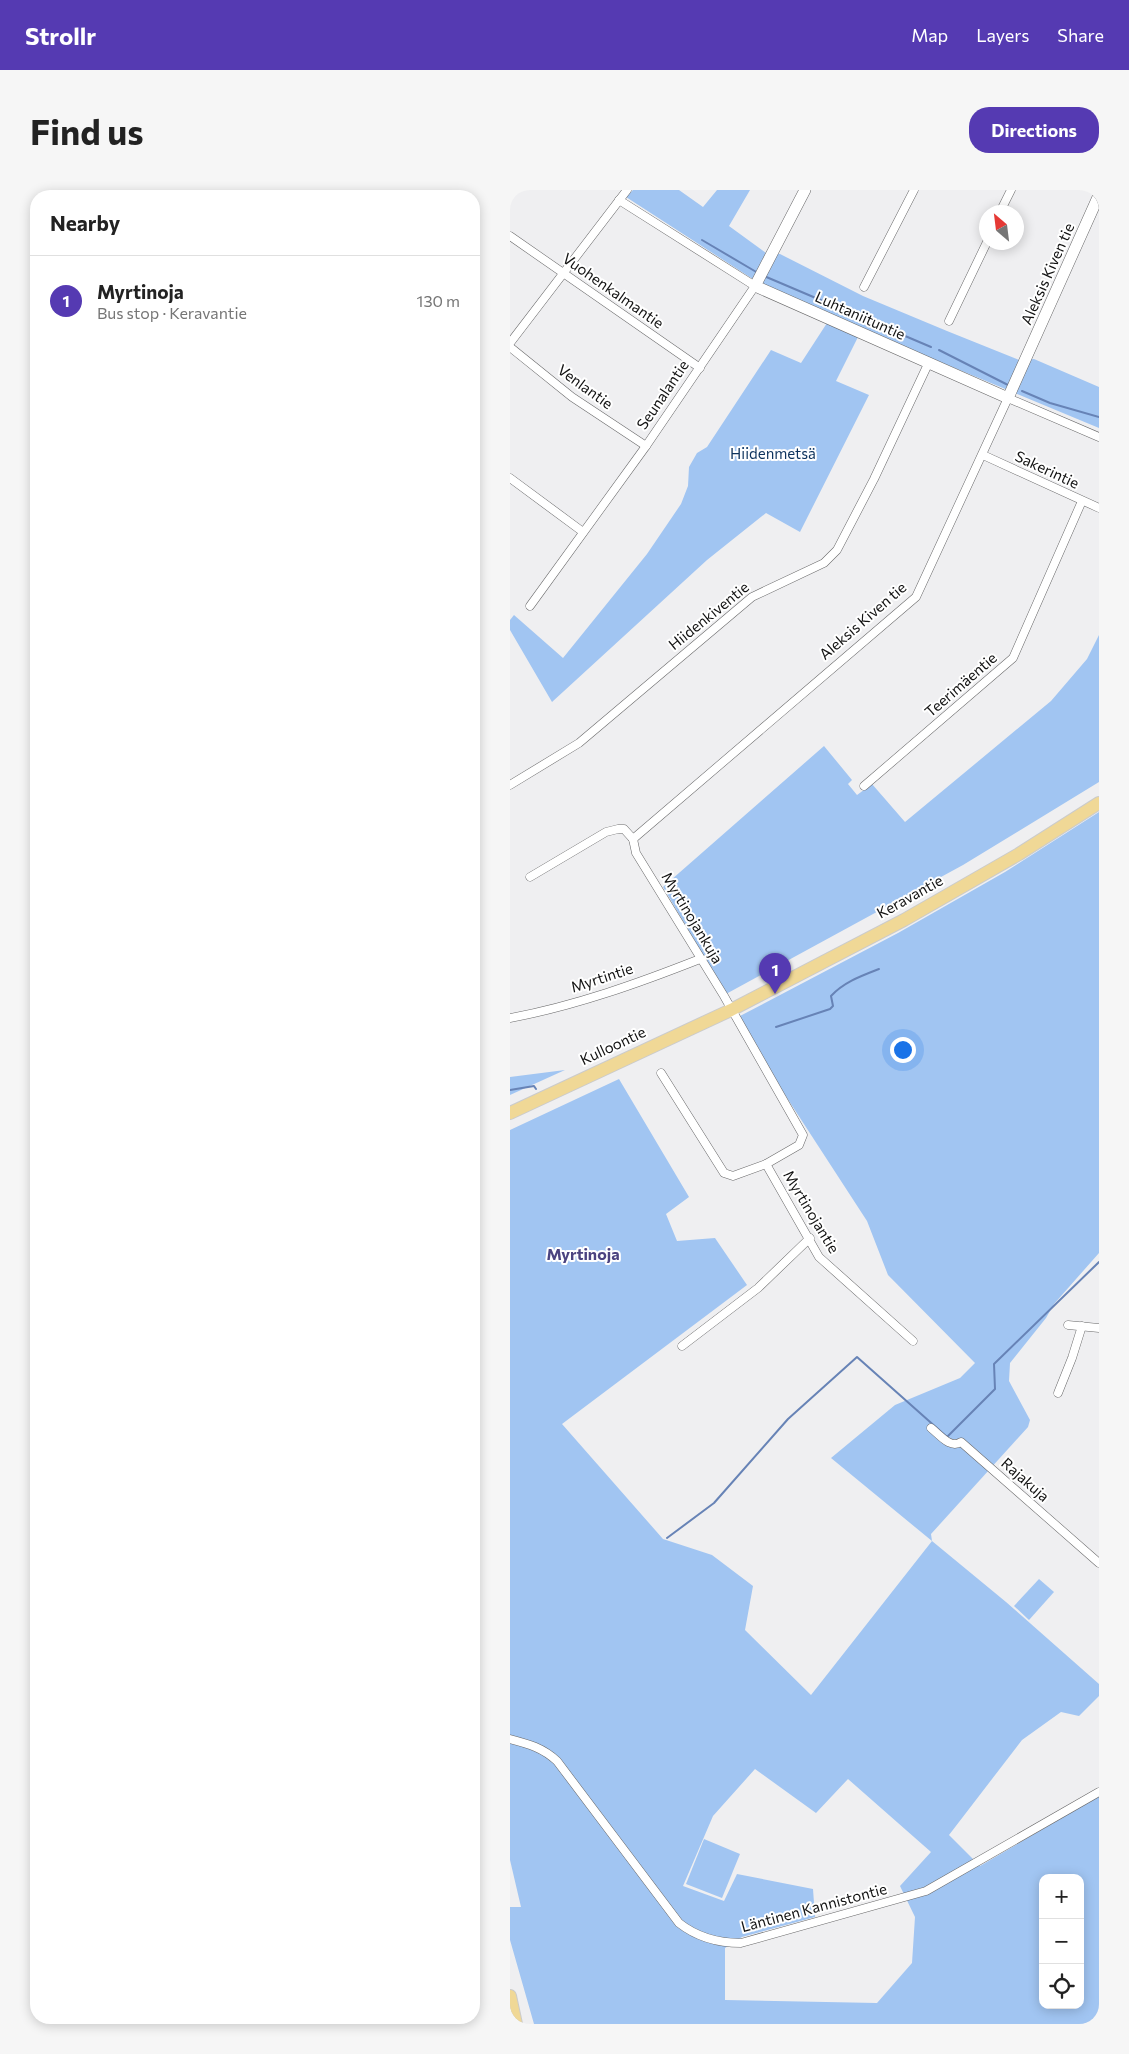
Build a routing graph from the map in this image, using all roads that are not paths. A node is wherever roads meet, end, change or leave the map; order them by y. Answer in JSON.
{"nodes":[{"id":1,"x":627,"y":190,"type":"edge"},
{"id":2,"x":804,"y":190,"type":"edge"},
{"id":3,"x":914,"y":190,"type":"edge"},
{"id":4,"x":1011,"y":190,"type":"edge"},
{"id":5,"x":1099,"y":195,"type":"edge"},
{"id":6,"x":620,"y":200,"type":"junction"},
{"id":7,"x":1004,"y":205,"type":"edge"},
{"id":8,"x":510,"y":236,"type":"edge"},
{"id":9,"x":982,"y":250,"type":"edge"},
{"id":10,"x":564,"y":273,"type":"junction"},
{"id":11,"x":759,"y":278,"type":"junction"},
{"id":12,"x":864,"y":287,"type":"dead end"},
{"id":13,"x":949,"y":321,"type":"dead end"},
{"id":14,"x":510,"y":345,"type":"edge"},
{"id":15,"x":929,"y":362,"type":"junction"},
{"id":16,"x":700,"y":368,"type":"junction"},
{"id":17,"x":1008,"y":398,"type":"junction"},
{"id":18,"x":1099,"y":437,"type":"edge"},
{"id":19,"x":646,"y":446,"type":"junction"},
{"id":20,"x":983,"y":456,"type":"junction"},
{"id":21,"x":510,"y":478,"type":"edge"},
{"id":22,"x":1082,"y":501,"type":"junction"},
{"id":23,"x":1099,"y":508,"type":"edge"},
{"id":24,"x":583,"y":532,"type":"junction"},
{"id":25,"x":530,"y":606,"type":"dead end"},
{"id":26,"x":510,"y":784,"type":"edge"},
{"id":27,"x":864,"y":786,"type":"dead end"},
{"id":28,"x":1099,"y":803,"type":"edge"},
{"id":29,"x":633,"y":839,"type":"junction"},
{"id":30,"x":530,"y":877,"type":"dead end"},
{"id":31,"x":700,"y":958,"type":"junction"},
{"id":32,"x":731,"y":1010,"type":"junction"},
{"id":33,"x":510,"y":1018,"type":"edge"},
{"id":34,"x":661,"y":1073,"type":"dead end"},
{"id":35,"x":510,"y":1113,"type":"edge"},
{"id":36,"x":766,"y":1164,"type":"junction"},
{"id":37,"x":810,"y":1238,"type":"junction"},
{"id":38,"x":1068,"y":1325,"type":"dead end"},
{"id":39,"x":1082,"y":1326,"type":"junction"},
{"id":40,"x":1099,"y":1328,"type":"edge"},
{"id":41,"x":913,"y":1341,"type":"dead end"},
{"id":42,"x":682,"y":1346,"type":"dead end"},
{"id":43,"x":1058,"y":1393,"type":"dead end"},
{"id":44,"x":931,"y":1428,"type":"dead end"},
{"id":45,"x":1099,"y":1563,"type":"edge"},
{"id":46,"x":510,"y":1740,"type":"edge"},
{"id":47,"x":1099,"y":1792,"type":"edge"},
{"id":48,"x":510,"y":1996,"type":"edge"},
{"id":49,"x":516,"y":2024,"type":"edge"}],
"edges":[{"from":1,"to":6,"type":"street"},
{"from":2,"to":11,"type":"street","name":"Seunalantie"},
{"from":3,"to":12,"type":"street"},
{"from":4,"to":7,"type":"street"},
{"from":5,"to":17,"type":"street","name":"Aleksis Kiven tie"},
{"from":6,"to":10,"type":"street"},
{"from":6,"to":11,"type":"street","name":"Luhtaniituntie"},
{"from":8,"to":10,"type":"street","name":"Vuohenkalmantie"},
{"from":9,"to":13,"type":"street"},
{"from":10,"to":14,"type":"street"},
{"from":10,"to":16,"type":"street","name":"Vuohenkalmantie"},
{"from":11,"to":15,"type":"street","name":"Luhtaniituntie"},
{"from":11,"to":16,"type":"street","name":"Seunalantie"},
{"from":14,"to":19,"type":"street","name":"Venlantie"},
{"from":15,"to":17,"type":"street","name":"Luhtaniituntie"},
{"from":15,"to":26,"type":"street","name":"Hiidenkiventie"},
{"from":16,"to":19,"type":"street","name":"Seunalantie"},
{"from":17,"to":18,"type":"street","name":"Luhtaniituntie"},
{"from":17,"to":20,"type":"street","name":"Aleksis Kiven tie"},
{"from":19,"to":24,"type":"street","name":"Seunalantie"},
{"from":20,"to":22,"type":"street","name":"Sakerintie"},
{"from":20,"to":29,"type":"street","name":"Aleksis Kiven tie"},
{"from":21,"to":24,"type":"street"},
{"from":22,"to":23,"type":"street","name":"Sakerintie"},
{"from":22,"to":27,"type":"street","name":"Teerimäentie"},
{"from":24,"to":25,"type":"street","name":"Seunalantie"},
{"from":28,"to":32,"type":"main road","name":"Keravantie"},
{"from":29,"to":30,"type":"street"},
{"from":29,"to":31,"type":"street","name":"Myrtinojankuja"},
{"from":31,"to":32,"type":"street","name":"Myrtinojankuja"},
{"from":31,"to":33,"type":"street","name":"Myrtintie"},
{"from":32,"to":35,"type":"main road","name":"Kulloontie"},
{"from":32,"to":36,"type":"street","name":"Myrtinojantie"},
{"from":34,"to":36,"type":"street"},
{"from":36,"to":37,"type":"street","name":"Myrtinojantie"},
{"from":37,"to":41,"type":"street","name":"Myrtinojantie"},
{"from":37,"to":42,"type":"street"},
{"from":38,"to":39,"type":"street"},
{"from":39,"to":40,"type":"street"},
{"from":39,"to":43,"type":"street"},
{"from":44,"to":45,"type":"street","name":"Rajakuja"},
{"from":46,"to":47,"type":"street","name":"Läntinen Kannistontie"},
{"from":48,"to":49,"type":"main road"}]}
